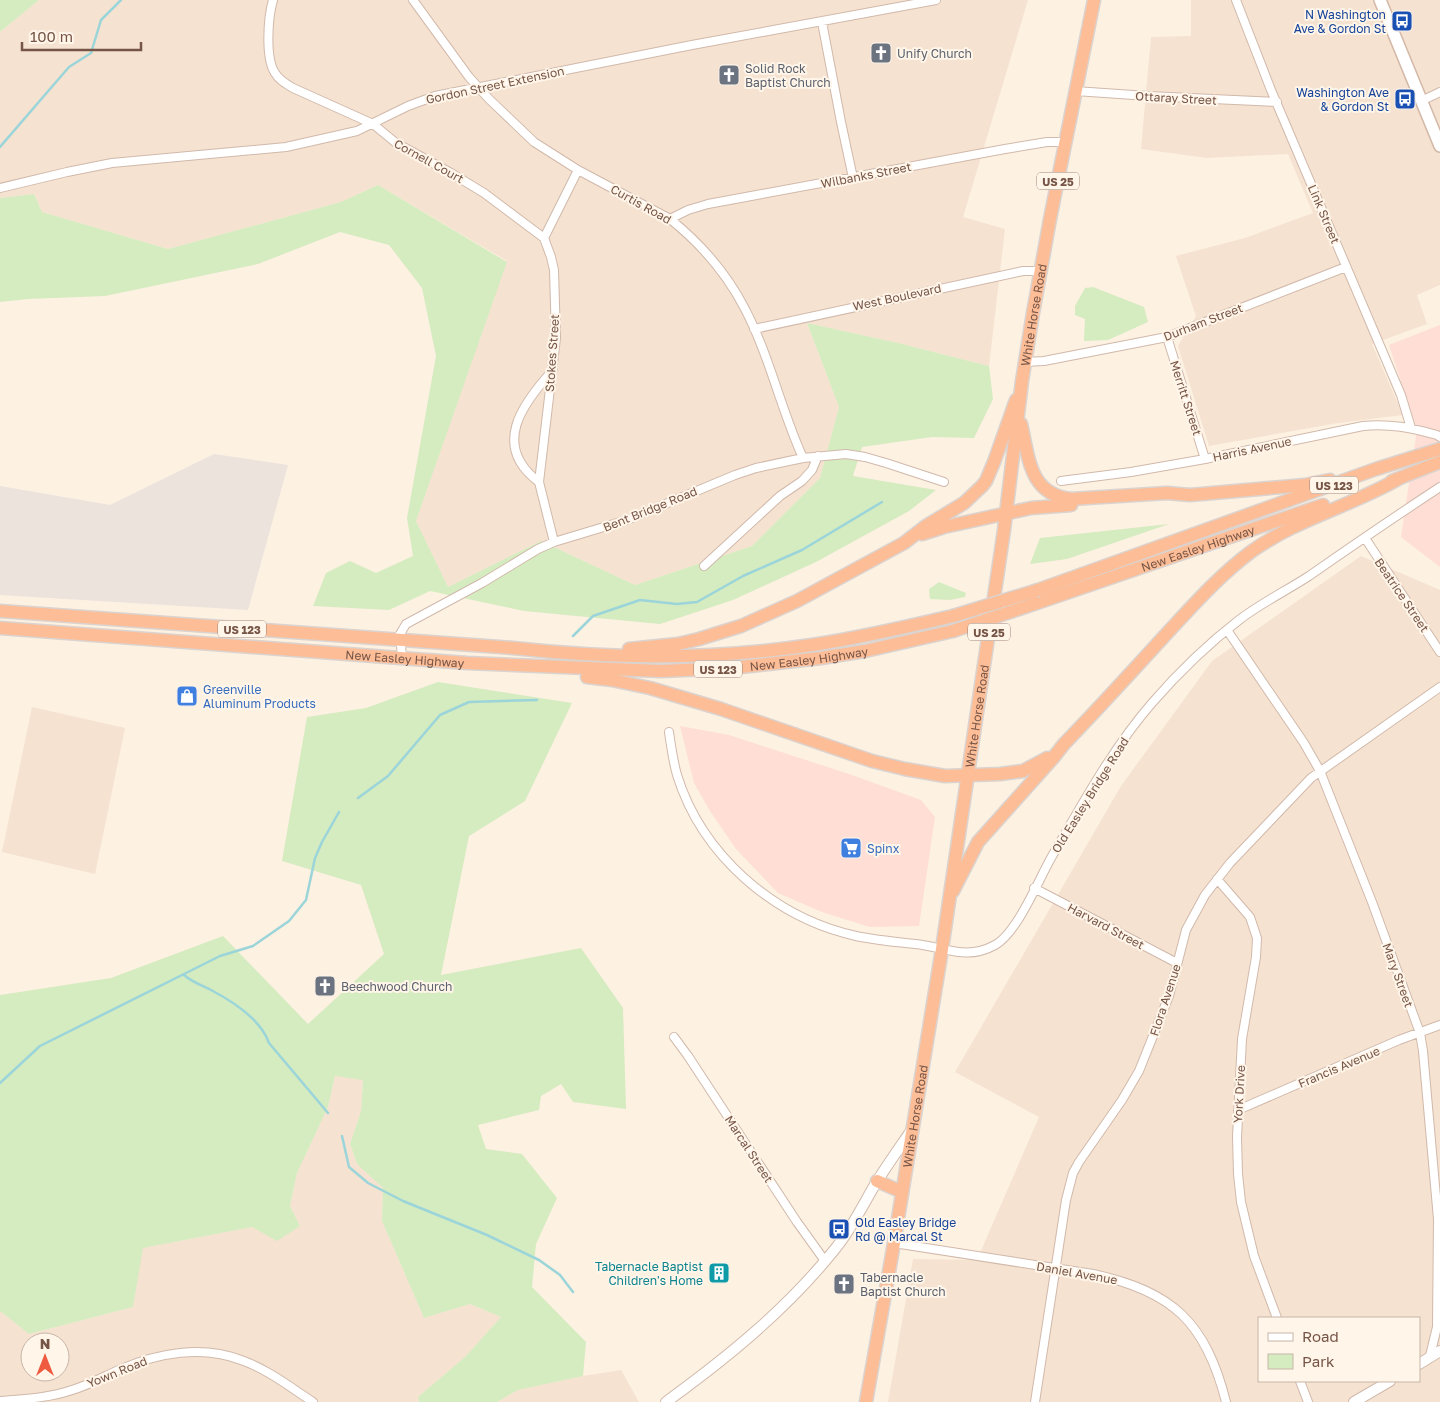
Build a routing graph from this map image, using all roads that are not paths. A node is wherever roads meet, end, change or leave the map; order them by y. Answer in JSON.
{"nodes":[{"id":1,"x":273,"y":0,"type":"edge"},
{"id":2,"x":412,"y":0,"type":"edge"},
{"id":3,"x":936,"y":0,"type":"edge"},
{"id":4,"x":1094,"y":0,"type":"edge"},
{"id":5,"x":1236,"y":0,"type":"edge"},
{"id":6,"x":1380,"y":0,"type":"edge"},
{"id":7,"x":822,"y":22,"type":"junction"},
{"id":8,"x":477,"y":87,"type":"junction"},
{"id":9,"x":1075,"y":91,"type":"junction"},
{"id":10,"x":1440,"y":92,"type":"edge"},
{"id":11,"x":1421,"y":101,"type":"junction"},
{"id":12,"x":1277,"y":102,"type":"junction"},
{"id":13,"x":373,"y":124,"type":"junction"},
{"id":14,"x":1065,"y":142,"type":"junction"},
{"id":15,"x":1440,"y":146,"type":"edge"},
{"id":16,"x":578,"y":170,"type":"junction"},
{"id":17,"x":853,"y":178,"type":"junction"},
{"id":18,"x":0,"y":188,"type":"edge"},
{"id":19,"x":670,"y":219,"type":"junction"},
{"id":20,"x":544,"y":238,"type":"junction"},
{"id":21,"x":1346,"y":267,"type":"junction"},
{"id":22,"x":1040,"y":271,"type":"junction"},
{"id":23,"x":754,"y":329,"type":"junction"},
{"id":24,"x":1167,"y":337,"type":"junction"},
{"id":25,"x":1025,"y":362,"type":"junction"},
{"id":26,"x":553,"y":370,"type":"junction"},
{"id":27,"x":1022,"y":381,"type":"junction"},
{"id":28,"x":1019,"y":416,"type":"junction"},
{"id":29,"x":1411,"y":428,"type":"junction"},
{"id":30,"x":1440,"y":438,"type":"edge"},
{"id":31,"x":1440,"y":449,"type":"edge"},
{"id":32,"x":818,"y":456,"type":"junction"},
{"id":33,"x":803,"y":458,"type":"junction"},
{"id":34,"x":1206,"y":459,"type":"junction"},
{"id":35,"x":1440,"y":462,"type":"edge"},
{"id":36,"x":1376,"y":469,"type":"junction"},
{"id":37,"x":1398,"y":478,"type":"junction"},
{"id":38,"x":1061,"y":481,"type":"dead end"},
{"id":39,"x":539,"y":482,"type":"junction"},
{"id":40,"x":944,"y":482,"type":"dead end"},
{"id":41,"x":1440,"y":486,"type":"edge"},
{"id":42,"x":1181,"y":494,"type":"junction"},
{"id":43,"x":1005,"y":514,"type":"junction"},
{"id":44,"x":912,"y":536,"type":"junction"},
{"id":45,"x":1365,"y":538,"type":"junction"},
{"id":46,"x":554,"y":542,"type":"junction"},
{"id":47,"x":704,"y":566,"type":"dead end"},
{"id":48,"x":0,"y":610,"type":"edge"},
{"id":49,"x":94,"y":618,"type":"junction"},
{"id":50,"x":0,"y":628,"type":"edge"},
{"id":51,"x":1228,"y":630,"type":"junction"},
{"id":52,"x":91,"y":635,"type":"junction"},
{"id":53,"x":401,"y":641,"type":"junction"},
{"id":54,"x":484,"y":647,"type":"junction"},
{"id":55,"x":1440,"y":652,"type":"edge"},
{"id":56,"x":402,"y":657,"type":"junction"},
{"id":57,"x":481,"y":664,"type":"junction"},
{"id":58,"x":1440,"y":687,"type":"edge"},
{"id":59,"x":669,"y":732,"type":"dead end"},
{"id":60,"x":1064,"y":744,"type":"junction"},
{"id":61,"x":1320,"y":771,"type":"junction"},
{"id":62,"x":968,"y":775,"type":"junction"},
{"id":63,"x":1217,"y":879,"type":"junction"},
{"id":64,"x":1034,"y":888,"type":"junction"},
{"id":65,"x":948,"y":902,"type":"junction"},
{"id":66,"x":942,"y":949,"type":"junction"},
{"id":67,"x":1177,"y":963,"type":"junction"},
{"id":68,"x":1440,"y":1025,"type":"edge"},
{"id":69,"x":1420,"y":1034,"type":"junction"},
{"id":70,"x":674,"y":1037,"type":"dead end"},
{"id":71,"x":1238,"y":1110,"type":"junction"},
{"id":72,"x":912,"y":1130,"type":"junction"},
{"id":73,"x":877,"y":1181,"type":"junction"},
{"id":74,"x":902,"y":1192,"type":"junction"},
{"id":75,"x":894,"y":1243,"type":"junction"},
{"id":76,"x":825,"y":1261,"type":"junction"},
{"id":77,"x":1056,"y":1268,"type":"junction"},
{"id":78,"x":1277,"y":1317,"type":"edge"},
{"id":79,"x":1440,"y":1351,"type":"edge"},
{"id":80,"x":1430,"y":1356,"type":"junction"},
{"id":81,"x":1420,"y":1363,"type":"edge"},
{"id":82,"x":1300,"y":1382,"type":"edge"},
{"id":83,"x":1388,"y":1382,"type":"edge"},
{"id":84,"x":0,"y":1401,"type":"edge"},
{"id":85,"x":668,"y":1401,"type":"edge"},
{"id":86,"x":313,"y":1402,"type":"edge"},
{"id":87,"x":866,"y":1402,"type":"edge"},
{"id":88,"x":1035,"y":1402,"type":"edge"},
{"id":89,"x":1226,"y":1402,"type":"edge"},
{"id":90,"x":1308,"y":1402,"type":"edge"},
{"id":91,"x":1354,"y":1402,"type":"edge"}],
"edges":[{"from":1,"to":13,"type":"street","name":"Cornell Court"},
{"from":2,"to":8,"type":"street","name":"Curtis Road"},
{"from":3,"to":7,"type":"street","name":"Gordon Street Extension"},
{"from":4,"to":9,"type":"highway","name":"White Horse Road","number":"US 25"},
{"from":5,"to":12,"type":"street","name":"Link Street"},
{"from":6,"to":11,"type":"main road"},
{"from":7,"to":8,"type":"street","name":"Gordon Street Extension"},
{"from":7,"to":17,"type":"street"},
{"from":8,"to":13,"type":"street","name":"Gordon Street Extension"},
{"from":8,"to":16,"type":"street","name":"Curtis Road"},
{"from":9,"to":12,"type":"street","name":"Ottaray Street"},
{"from":9,"to":14,"type":"highway","name":"White Horse Road","number":"US 25"},
{"from":10,"to":11,"type":"street"},
{"from":11,"to":15,"type":"main road"},
{"from":12,"to":21,"type":"street","name":"Link Street"},
{"from":13,"to":18,"type":"street","name":"Gordon Street Extension"},
{"from":13,"to":20,"type":"street","name":"Cornell Court"},
{"from":14,"to":17,"type":"street","name":"Wilbanks Street"},
{"from":14,"to":22,"type":"highway","name":"White Horse Road","number":"US 25"},
{"from":16,"to":19,"type":"street","name":"Curtis Road"},
{"from":16,"to":20,"type":"street"},
{"from":17,"to":19,"type":"street","name":"Wilbanks Street"},
{"from":19,"to":23,"type":"street","name":"Curtis Road"},
{"from":20,"to":26,"type":"street","name":"Stokes Street"},
{"from":21,"to":24,"type":"street","name":"Durham Street"},
{"from":21,"to":29,"type":"street","name":"Link Street"},
{"from":22,"to":23,"type":"street","name":"West Boulevard"},
{"from":22,"to":25,"type":"highway","name":"White Horse Road","number":"US 25"},
{"from":23,"to":33,"type":"street","name":"Curtis Road"},
{"from":24,"to":25,"type":"street","name":"Durham Street"},
{"from":24,"to":34,"type":"street","name":"Merritt Street"},
{"from":25,"to":27,"type":"highway","name":"White Horse Road","number":"US 25"},
{"from":26,"to":39,"type":"street","name":"Stokes Street"},
{"from":26,"to":39,"type":"street"},
{"from":27,"to":28,"type":"highway","name":"White Horse Road","number":"US 25"},
{"from":27,"to":44,"type":"highway"},
{"from":28,"to":42,"type":"highway"},
{"from":28,"to":43,"type":"highway","name":"White Horse Road","number":"US 25"},
{"from":29,"to":30,"type":"street","name":"Harris Avenue"},
{"from":29,"to":34,"type":"street","name":"Harris Avenue"},
{"from":31,"to":36,"type":"highway","name":"New Easley Highway","number":"US 123"},
{"from":32,"to":33,"type":"street","name":"Bent Bridge Road"},
{"from":32,"to":40,"type":"street","name":"Bent Bridge Road"},
{"from":32,"to":47,"type":"street"},
{"from":33,"to":46,"type":"street","name":"Bent Bridge Road"},
{"from":34,"to":38,"type":"street","name":"Harris Avenue"},
{"from":35,"to":37,"type":"highway","name":"New Easley Highway","number":"US 123"},
{"from":36,"to":42,"type":"highway"},
{"from":36,"to":54,"type":"highway","name":"New Easley Highway","number":"US 123","bridge":true},
{"from":37,"to":57,"type":"highway","name":"New Easley Highway","number":"US 123","bridge":true},
{"from":37,"to":60,"type":"highway"},
{"from":39,"to":46,"type":"street","name":"Stokes Street"},
{"from":41,"to":45,"type":"street","name":"Old Easley Bridge Road"},
{"from":42,"to":43,"type":"highway"},
{"from":43,"to":44,"type":"highway"},
{"from":43,"to":62,"type":"highway","name":"White Horse Road","number":"US 25"},
{"from":44,"to":54,"type":"highway"},
{"from":45,"to":51,"type":"street","name":"Old Easley Bridge Road"},
{"from":45,"to":55,"type":"street","name":"Beatrice Street"},
{"from":46,"to":53,"type":"street","name":"Bent Bridge Road"},
{"from":48,"to":49,"type":"highway","name":"New Easley Highway","number":"US 123"},
{"from":49,"to":52,"type":"highway"},
{"from":49,"to":53,"type":"highway","name":"New Easley Highway","number":"US 123"},
{"from":50,"to":52,"type":"highway","name":"New Easley Highway","number":"US 123"},
{"from":51,"to":61,"type":"street","name":"Mary Street"},
{"from":51,"to":64,"type":"street","name":"Old Easley Bridge Road"},
{"from":52,"to":56,"type":"highway","name":"New Easley Highway","number":"US 123"},
{"from":53,"to":54,"type":"highway","name":"New Easley Highway","number":"US 123"},
{"from":53,"to":56,"type":"street"},
{"from":56,"to":57,"type":"highway","name":"New Easley Highway","number":"US 123"},
{"from":57,"to":62,"type":"highway"},
{"from":58,"to":61,"type":"street","name":"Flora Avenue"},
{"from":59,"to":66,"type":"street","name":"Old Easley Bridge Road"},
{"from":60,"to":62,"type":"highway"},
{"from":60,"to":65,"type":"highway"},
{"from":61,"to":63,"type":"street","name":"Flora Avenue"},
{"from":61,"to":69,"type":"street","name":"Mary Street"},
{"from":62,"to":65,"type":"highway","name":"White Horse Road","number":"US 25"},
{"from":63,"to":67,"type":"street","name":"Flora Avenue"},
{"from":63,"to":71,"type":"street","name":"York Drive"},
{"from":64,"to":66,"type":"street","name":"Old Easley Bridge Road"},
{"from":64,"to":67,"type":"street","name":"Harvard Street"},
{"from":65,"to":66,"type":"highway","name":"White Horse Road","number":"US 25"},
{"from":66,"to":72,"type":"highway","name":"White Horse Road","number":"US 25"},
{"from":67,"to":77,"type":"street","name":"Flora Avenue"},
{"from":68,"to":69,"type":"street","name":"Francis Avenue"},
{"from":69,"to":71,"type":"street","name":"Francis Avenue"},
{"from":69,"to":80,"type":"street","name":"Mary Street"},
{"from":70,"to":76,"type":"street","name":"Marcal Street"},
{"from":71,"to":78,"type":"street","name":"York Drive"},
{"from":72,"to":73,"type":"street"},
{"from":72,"to":74,"type":"highway","name":"White Horse Road","number":"US 25"},
{"from":73,"to":74,"type":"highway"},
{"from":73,"to":76,"type":"street"},
{"from":74,"to":75,"type":"highway","name":"White Horse Road","number":"US 25"},
{"from":75,"to":77,"type":"street","name":"Daniel Avenue"},
{"from":75,"to":87,"type":"highway","name":"White Horse Road","number":"US 25"},
{"from":76,"to":85,"type":"street"},
{"from":77,"to":88,"type":"street","name":"Flora Avenue"},
{"from":77,"to":89,"type":"street","name":"Daniel Avenue"},
{"from":79,"to":80,"type":"street"},
{"from":80,"to":81,"type":"street"},
{"from":82,"to":90,"type":"street"},
{"from":83,"to":91,"type":"street"},
{"from":84,"to":86,"type":"street","name":"Yown Road"}]}
